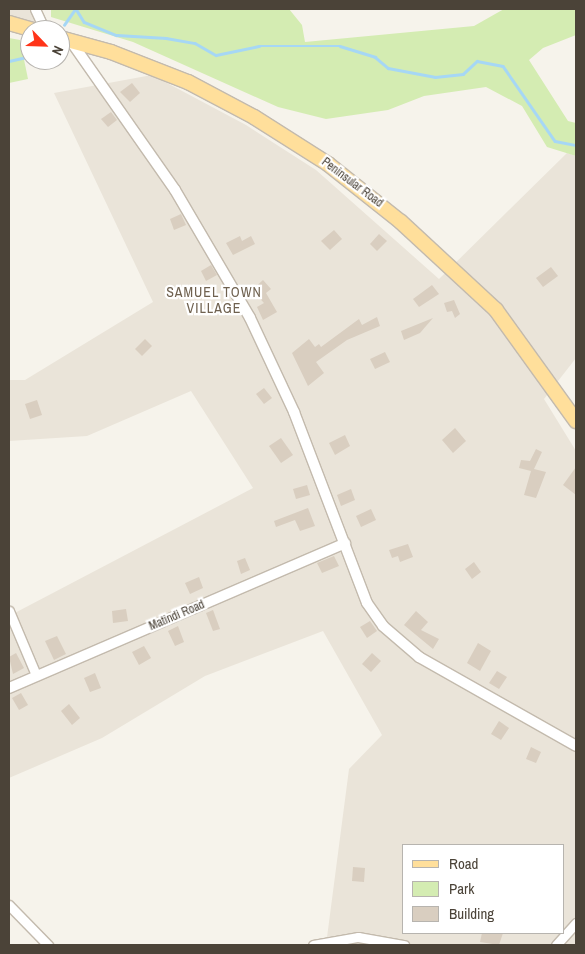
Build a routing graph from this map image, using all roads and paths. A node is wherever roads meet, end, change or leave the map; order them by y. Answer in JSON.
{"nodes":[{"id":1,"x":70,"y":41,"type":"edge"},
{"id":2,"x":70,"y":46,"type":"edge"},
{"id":3,"x":576,"y":421,"type":"edge"},
{"id":4,"x":345,"y":543,"type":"junction"},
{"id":5,"x":9,"y":611,"type":"edge"},
{"id":6,"x":36,"y":675,"type":"junction"},
{"id":7,"x":9,"y":688,"type":"edge"},
{"id":8,"x":576,"y":746,"type":"edge"},
{"id":9,"x":9,"y":905,"type":"edge"},
{"id":10,"x":576,"y":923,"type":"edge"},
{"id":11,"x":48,"y":945,"type":"edge"},
{"id":12,"x":313,"y":945,"type":"edge"},
{"id":13,"x":404,"y":945,"type":"edge"},
{"id":14,"x":556,"y":945,"type":"edge"}],
"edges":[{"from":1,"to":3,"type":"main road","name":"Peninsular Road"},
{"from":2,"to":4,"type":"street"},
{"from":4,"to":6,"type":"street","name":"Matindi Road"},
{"from":4,"to":8,"type":"street"},
{"from":5,"to":6,"type":"street"},
{"from":6,"to":7,"type":"street","name":"Matindi Road"},
{"from":9,"to":11,"type":"street"},
{"from":10,"to":14,"type":"street"},
{"from":12,"to":13,"type":"street"}]}
